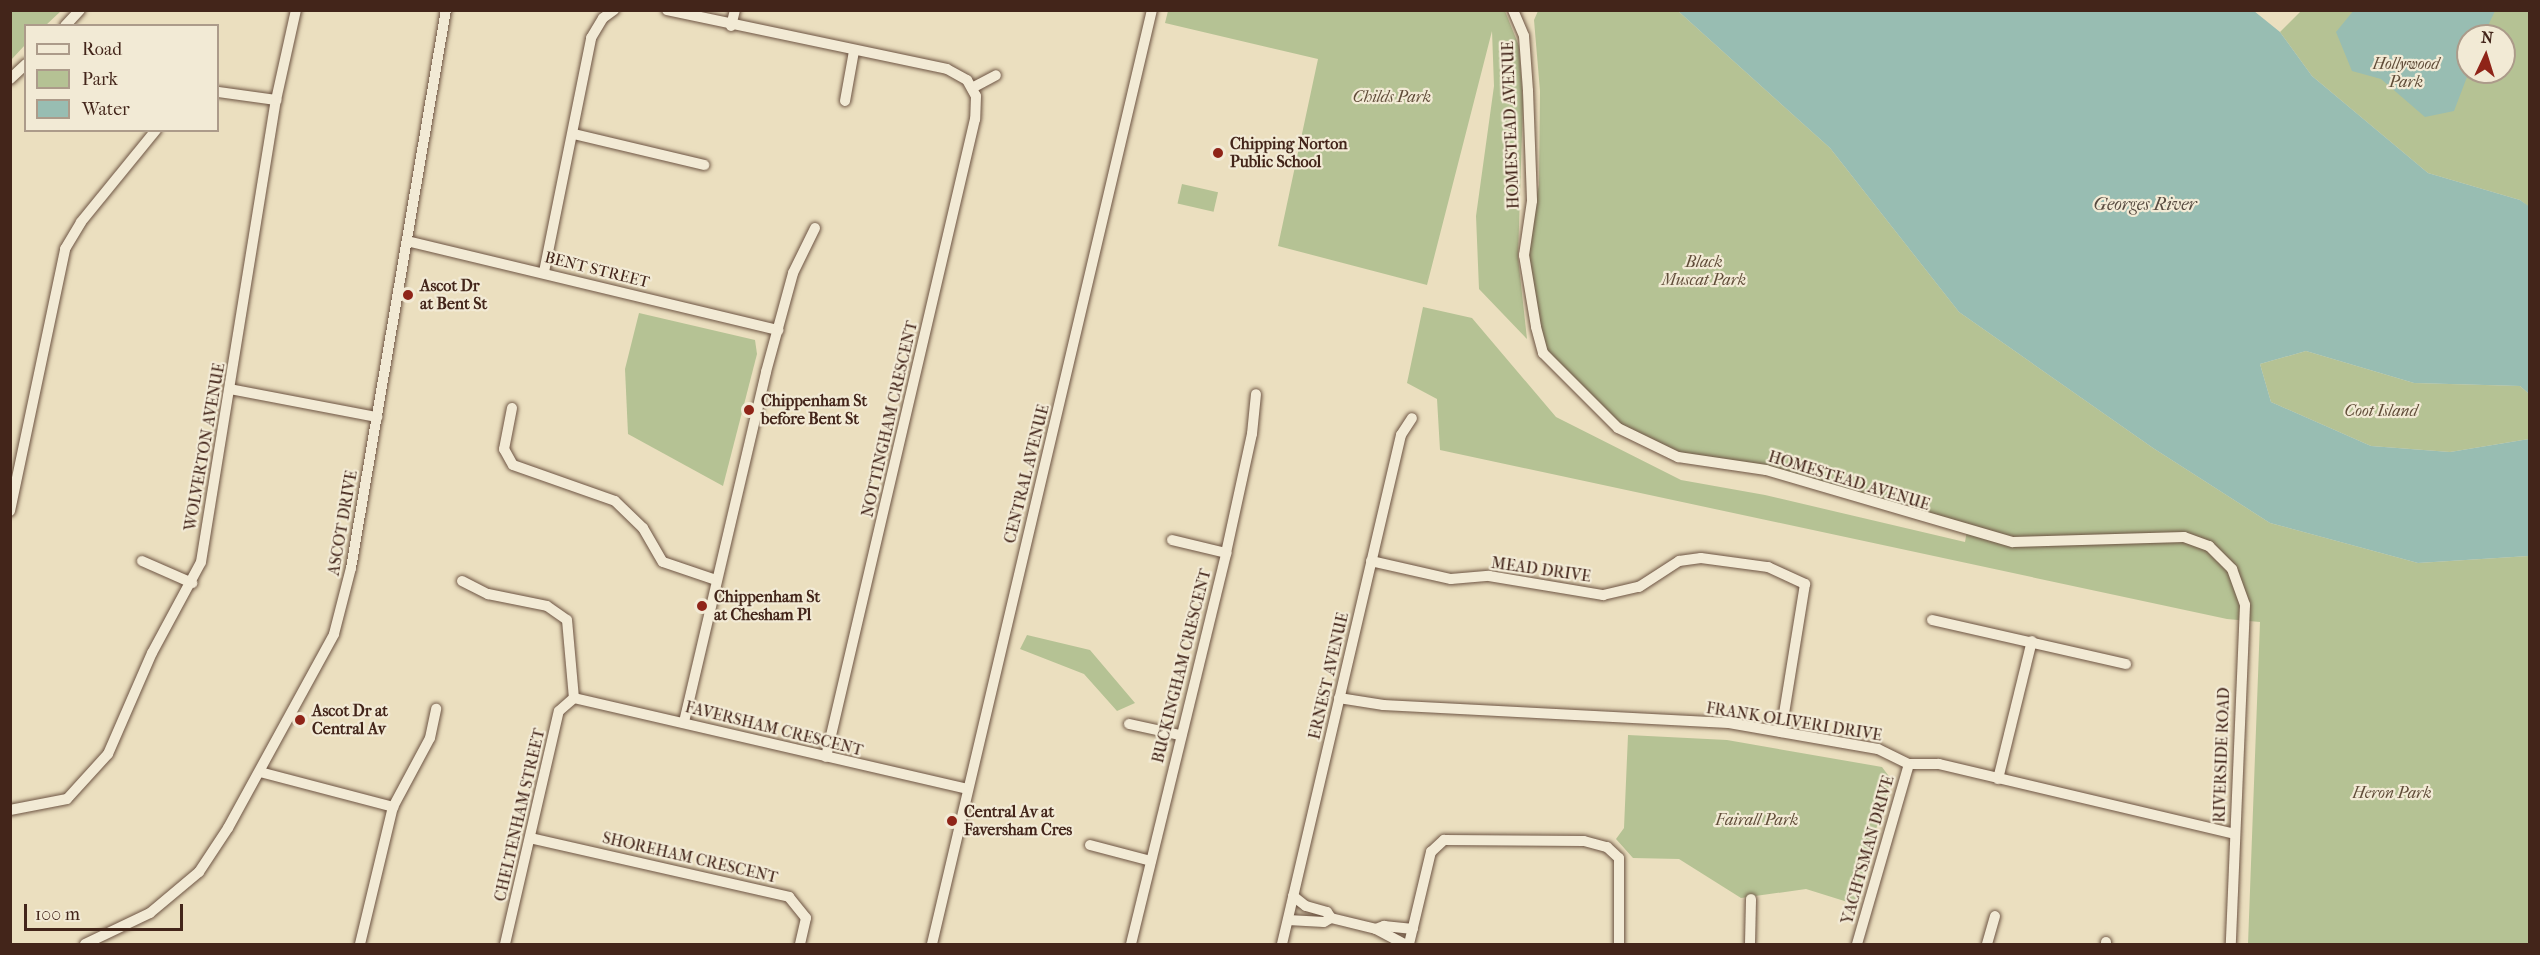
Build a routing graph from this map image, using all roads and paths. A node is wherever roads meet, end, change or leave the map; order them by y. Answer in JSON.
{"nodes":[{"id":1,"x":80,"y":10,"type":"edge"},
{"id":2,"x":296,"y":10,"type":"edge"},
{"id":3,"x":446,"y":10,"type":"edge"},
{"id":4,"x":667,"y":10,"type":"edge"},
{"id":5,"x":735,"y":10,"type":"edge"},
{"id":6,"x":1152,"y":10,"type":"edge"},
{"id":7,"x":1513,"y":10,"type":"edge"},
{"id":8,"x":612,"y":11,"type":"edge"},
{"id":9,"x":67,"y":24,"type":"edge"},
{"id":10,"x":731,"y":26,"type":"junction"},
{"id":11,"x":854,"y":51,"type":"junction"},
{"id":12,"x":24,"y":66,"type":"edge"},
{"id":13,"x":996,"y":75,"type":"dead end"},
{"id":14,"x":10,"y":79,"type":"edge"},
{"id":15,"x":972,"y":88,"type":"junction"},
{"id":16,"x":219,"y":92,"type":"edge"},
{"id":17,"x":276,"y":100,"type":"junction"},
{"id":18,"x":845,"y":101,"type":"dead end"},
{"id":19,"x":154,"y":132,"type":"edge"},
{"id":20,"x":574,"y":134,"type":"junction"},
{"id":21,"x":705,"y":165,"type":"dead end"},
{"id":22,"x":815,"y":228,"type":"dead end"},
{"id":23,"x":407,"y":241,"type":"junction"},
{"id":24,"x":544,"y":272,"type":"junction"},
{"id":25,"x":779,"y":330,"type":"junction"},
{"id":26,"x":230,"y":388,"type":"junction"},
{"id":27,"x":1256,"y":394,"type":"dead end"},
{"id":28,"x":512,"y":408,"type":"dead end"},
{"id":29,"x":377,"y":417,"type":"junction"},
{"id":30,"x":1412,"y":418,"type":"dead end"},
{"id":31,"x":10,"y":511,"type":"edge"},
{"id":32,"x":1172,"y":540,"type":"dead end"},
{"id":33,"x":1226,"y":553,"type":"junction"},
{"id":34,"x":142,"y":561,"type":"dead end"},
{"id":35,"x":1371,"y":561,"type":"junction"},
{"id":36,"x":2232,"y":569,"type":"joint"},
{"id":37,"x":716,"y":580,"type":"junction"},
{"id":38,"x":462,"y":581,"type":"dead end"},
{"id":39,"x":192,"y":583,"type":"junction"},
{"id":40,"x":1932,"y":620,"type":"dead end"},
{"id":41,"x":2032,"y":641,"type":"junction"},
{"id":42,"x":2126,"y":664,"type":"dead end"},
{"id":43,"x":574,"y":698,"type":"junction"},
{"id":44,"x":1340,"y":698,"type":"junction"},
{"id":45,"x":436,"y":709,"type":"dead end"},
{"id":46,"x":684,"y":722,"type":"junction"},
{"id":47,"x":1129,"y":724,"type":"dead end"},
{"id":48,"x":1781,"y":732,"type":"junction"},
{"id":49,"x":1180,"y":735,"type":"junction"},
{"id":50,"x":826,"y":757,"type":"junction"},
{"id":51,"x":1909,"y":764,"type":"junction"},
{"id":52,"x":260,"y":772,"type":"junction"},
{"id":53,"x":1998,"y":779,"type":"junction"},
{"id":54,"x":967,"y":789,"type":"junction"},
{"id":55,"x":393,"y":807,"type":"junction"},
{"id":56,"x":10,"y":810,"type":"edge"},
{"id":57,"x":2234,"y":834,"type":"junction"},
{"id":58,"x":530,"y":838,"type":"junction"},
{"id":59,"x":1090,"y":845,"type":"dead end"},
{"id":60,"x":1151,"y":861,"type":"junction"},
{"id":61,"x":1293,"y":896,"type":"junction"},
{"id":62,"x":1751,"y":899,"type":"dead end"},
{"id":63,"x":1995,"y":916,"type":"dead end"},
{"id":64,"x":1331,"y":918,"type":"junction"},
{"id":65,"x":1288,"y":920,"type":"junction"},
{"id":66,"x":1413,"y":928,"type":"junction"},
{"id":67,"x":1376,"y":930,"type":"junction"},
{"id":68,"x":106,"y":941,"type":"edge"},
{"id":69,"x":85,"y":945,"type":"edge"},
{"id":70,"x":360,"y":945,"type":"edge"},
{"id":71,"x":505,"y":945,"type":"edge"},
{"id":72,"x":800,"y":945,"type":"edge"},
{"id":73,"x":932,"y":945,"type":"edge"},
{"id":74,"x":1131,"y":945,"type":"edge"},
{"id":75,"x":1282,"y":945,"type":"edge"},
{"id":76,"x":1404,"y":945,"type":"edge"},
{"id":77,"x":1409,"y":945,"type":"edge"},
{"id":78,"x":1619,"y":945,"type":"edge"},
{"id":79,"x":1750,"y":945,"type":"edge"},
{"id":80,"x":1857,"y":945,"type":"edge"},
{"id":81,"x":1987,"y":945,"type":"edge"},
{"id":82,"x":2231,"y":945,"type":"edge"}],
"edges":[{"from":1,"to":9,"type":"street"},
{"from":2,"to":17,"type":"street","name":"WOLVERTON AVENUE"},
{"from":3,"to":23,"type":"street","name":"ASCOT DRIVE"},
{"from":4,"to":10,"type":"street"},
{"from":5,"to":10,"type":"street"},
{"from":6,"to":54,"type":"street","name":"CENTRAL AVENUE"},
{"from":7,"to":36,"type":"street","name":"HOMESTEAD AVENUE"},
{"from":8,"to":20,"type":"street"},
{"from":10,"to":11,"type":"street"},
{"from":11,"to":15,"type":"street"},
{"from":11,"to":18,"type":"street"},
{"from":12,"to":14,"type":"street"},
{"from":13,"to":15,"type":"street"},
{"from":15,"to":50,"type":"street","name":"NOTTINGHAM CRESCENT"},
{"from":16,"to":17,"type":"street"},
{"from":17,"to":26,"type":"street","name":"WOLVERTON AVENUE"},
{"from":19,"to":31,"type":"street"},
{"from":20,"to":21,"type":"street"},
{"from":20,"to":24,"type":"street"},
{"from":22,"to":25,"type":"street"},
{"from":23,"to":24,"type":"street","name":"BENT STREET"},
{"from":23,"to":29,"type":"street","name":"ASCOT DRIVE"},
{"from":24,"to":25,"type":"street","name":"BENT STREET"},
{"from":25,"to":37,"type":"street"},
{"from":26,"to":29,"type":"street"},
{"from":26,"to":39,"type":"street","name":"WOLVERTON AVENUE"},
{"from":27,"to":33,"type":"street","name":"BUCKINGHAM CRESCENT"},
{"from":28,"to":37,"type":"street"},
{"from":29,"to":52,"type":"street","name":"ASCOT DRIVE"},
{"from":30,"to":35,"type":"street","name":"ERNEST AVENUE"},
{"from":32,"to":33,"type":"street"},
{"from":33,"to":49,"type":"street","name":"BUCKINGHAM CRESCENT"},
{"from":34,"to":39,"type":"street"},
{"from":35,"to":44,"type":"street","name":"ERNEST AVENUE"},
{"from":35,"to":48,"type":"street","name":"MEAD DRIVE"},
{"from":36,"to":57,"type":"street","name":"RIVERSIDE ROAD"},
{"from":37,"to":46,"type":"street"},
{"from":38,"to":43,"type":"street"},
{"from":39,"to":56,"type":"street","name":"WOLVERTON AVENUE"},
{"from":40,"to":41,"type":"street"},
{"from":41,"to":42,"type":"street"},
{"from":41,"to":53,"type":"street"},
{"from":43,"to":46,"type":"street","name":"FAVERSHAM CRESCENT"},
{"from":43,"to":58,"type":"street","name":"CHELTENHAM STREET"},
{"from":44,"to":48,"type":"street","name":"FRANK OLIVERI DRIVE"},
{"from":44,"to":61,"type":"street","name":"ERNEST AVENUE"},
{"from":45,"to":55,"type":"street"},
{"from":46,"to":50,"type":"street","name":"FAVERSHAM CRESCENT"},
{"from":47,"to":49,"type":"street"},
{"from":48,"to":51,"type":"street","name":"FRANK OLIVERI DRIVE"},
{"from":49,"to":60,"type":"street","name":"BUCKINGHAM CRESCENT"},
{"from":50,"to":54,"type":"street","name":"FAVERSHAM CRESCENT"},
{"from":51,"to":53,"type":"street","name":"FRANK OLIVERI DRIVE"},
{"from":51,"to":80,"type":"street","name":"YACHTSMAN DRIVE"},
{"from":52,"to":55,"type":"street"},
{"from":52,"to":68,"type":"street","name":"ASCOT DRIVE"},
{"from":53,"to":57,"type":"street","name":"FRANK OLIVERI DRIVE"},
{"from":54,"to":73,"type":"street","name":"CENTRAL AVENUE"},
{"from":55,"to":70,"type":"street"},
{"from":57,"to":82,"type":"street","name":"RIVERSIDE ROAD"},
{"from":58,"to":71,"type":"street","name":"CHELTENHAM STREET"},
{"from":58,"to":72,"type":"street","name":"SHOREHAM CRESCENT"},
{"from":59,"to":60,"type":"street"},
{"from":60,"to":74,"type":"street","name":"BUCKINGHAM CRESCENT"},
{"from":61,"to":64,"type":"street"},
{"from":61,"to":65,"type":"street","name":"ERNEST AVENUE"},
{"from":62,"to":79,"type":"street"},
{"from":63,"to":81,"type":"street"},
{"from":64,"to":65,"type":"street"},
{"from":64,"to":67,"type":"street"},
{"from":65,"to":75,"type":"street","name":"ERNEST AVENUE"},
{"from":66,"to":67,"type":"street"},
{"from":66,"to":77,"type":"street"},
{"from":66,"to":78,"type":"street"},
{"from":67,"to":76,"type":"street"},
{"from":68,"to":69,"type":"street","name":"ASCOT DRIVE"}]}
